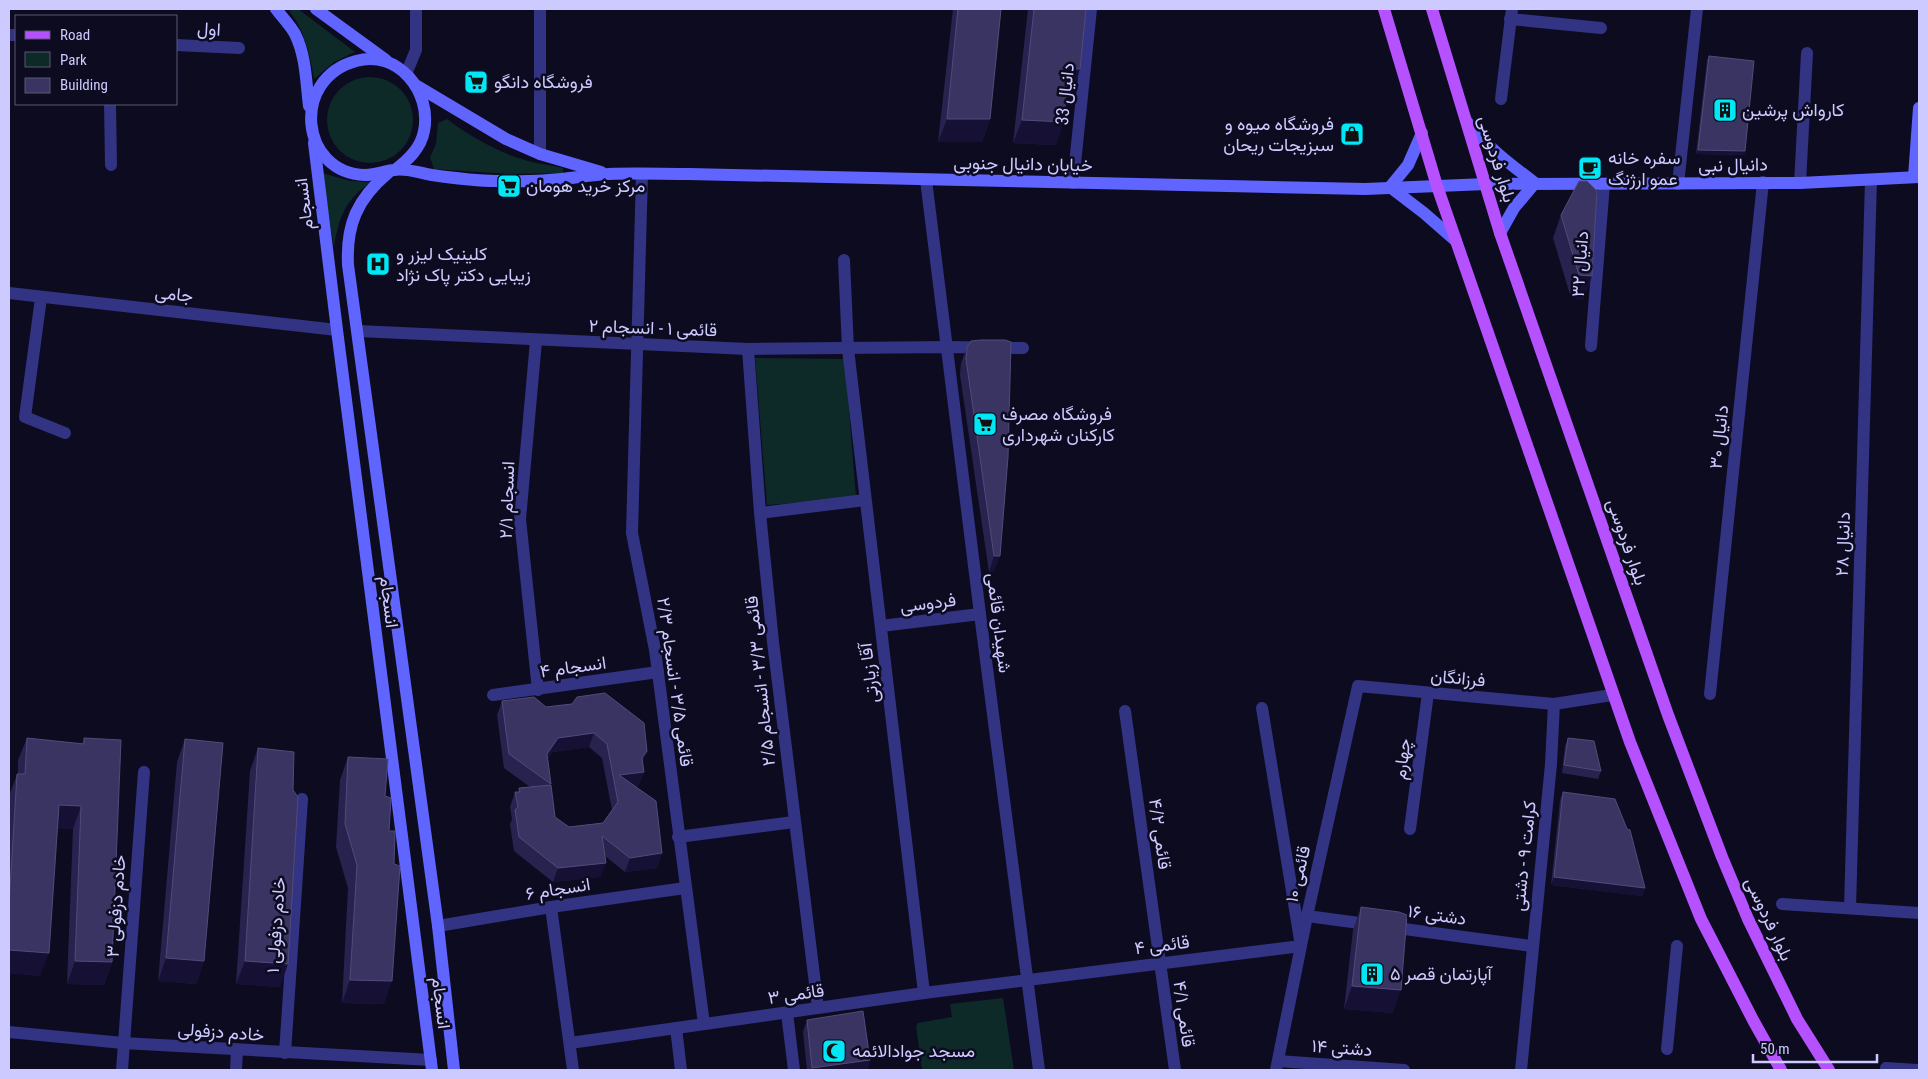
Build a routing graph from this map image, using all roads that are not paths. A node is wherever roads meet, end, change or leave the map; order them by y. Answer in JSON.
{"nodes":[{"id":1,"x":276,"y":9,"type":"edge"},
{"id":2,"x":316,"y":9,"type":"edge"},
{"id":3,"x":416,"y":9,"type":"edge"},
{"id":4,"x":540,"y":9,"type":"edge"},
{"id":5,"x":1091,"y":9,"type":"edge"},
{"id":6,"x":1384,"y":9,"type":"edge"},
{"id":7,"x":1432,"y":9,"type":"edge"},
{"id":8,"x":1697,"y":9,"type":"edge"},
{"id":9,"x":1511,"y":14,"type":"edge"},
{"id":10,"x":1601,"y":28,"type":"dead end"},
{"id":11,"x":178,"y":44,"type":"edge"},
{"id":12,"x":239,"y":48,"type":"dead end"},
{"id":13,"x":1807,"y":53,"type":"dead end"},
{"id":14,"x":392,"y":64,"type":"junction"},
{"id":15,"x":406,"y":74,"type":"junction"},
{"id":16,"x":417,"y":86,"type":"junction"},
{"id":17,"x":1500,"y":99,"type":"dead end"},
{"id":18,"x":110,"y":105,"type":"edge"},
{"id":19,"x":1919,"y":108,"type":"edge"},
{"id":20,"x":1467,"y":122,"type":"junction"},
{"id":21,"x":310,"y":123,"type":"junction"},
{"id":22,"x":1422,"y":133,"type":"junction"},
{"id":23,"x":314,"y":138,"type":"junction"},
{"id":24,"x":540,"y":154,"type":"junction"},
{"id":25,"x":111,"y":165,"type":"dead end"},
{"id":26,"x":393,"y":170,"type":"junction"},
{"id":27,"x":609,"y":174,"type":"junction"},
{"id":28,"x":642,"y":174,"type":"junction"},
{"id":29,"x":1917,"y":177,"type":"edge"},
{"id":30,"x":926,"y":180,"type":"junction"},
{"id":31,"x":1871,"y":180,"type":"junction"},
{"id":32,"x":1763,"y":182,"type":"junction"},
{"id":33,"x":1073,"y":183,"type":"junction"},
{"id":34,"x":1535,"y":183,"type":"junction"},
{"id":35,"x":1800,"y":183,"type":"junction"},
{"id":36,"x":1486,"y":184,"type":"junction"},
{"id":37,"x":1604,"y":184,"type":"junction"},
{"id":38,"x":1678,"y":184,"type":"junction"},
{"id":39,"x":1437,"y":186,"type":"junction"},
{"id":40,"x":1390,"y":187,"type":"junction"},
{"id":41,"x":1500,"y":233,"type":"junction"},
{"id":42,"x":1456,"y":242,"type":"junction"},
{"id":43,"x":844,"y":260,"type":"dead end"},
{"id":44,"x":9,"y":293,"type":"edge"},
{"id":45,"x":41,"y":298,"type":"junction"},
{"id":46,"x":337,"y":330,"type":"junction"},
{"id":47,"x":358,"y":331,"type":"junction"},
{"id":48,"x":536,"y":340,"type":"junction"},
{"id":49,"x":637,"y":344,"type":"junction"},
{"id":50,"x":1591,"y":346,"type":"dead end"},
{"id":51,"x":948,"y":347,"type":"junction"},
{"id":52,"x":1023,"y":348,"type":"dead end"},
{"id":53,"x":748,"y":349,"type":"junction"},
{"id":54,"x":848,"y":349,"type":"junction"},
{"id":55,"x":64,"y":433,"type":"dead end"},
{"id":56,"x":865,"y":500,"type":"junction"},
{"id":57,"x":760,"y":513,"type":"junction"},
{"id":58,"x":980,"y":614,"type":"junction"},
{"id":59,"x":881,"y":626,"type":"junction"},
{"id":60,"x":658,"y":672,"type":"junction"},
{"id":61,"x":1358,"y":686,"type":"joint"},
{"id":62,"x":538,"y":690,"type":"junction"},
{"id":63,"x":1428,"y":693,"type":"junction"},
{"id":64,"x":1710,"y":694,"type":"dead end"},
{"id":65,"x":493,"y":695,"type":"dead end"},
{"id":66,"x":1612,"y":695,"type":"junction"},
{"id":67,"x":1554,"y":704,"type":"junction"},
{"id":68,"x":1262,"y":708,"type":"dead end"},
{"id":69,"x":1126,"y":711,"type":"dead end"},
{"id":70,"x":144,"y":772,"type":"dead end"},
{"id":71,"x":302,"y":799,"type":"dead end"},
{"id":72,"x":794,"y":822,"type":"junction"},
{"id":73,"x":1410,"y":829,"type":"dead end"},
{"id":74,"x":678,"y":837,"type":"junction"},
{"id":75,"x":685,"y":888,"type":"junction"},
{"id":76,"x":1782,"y":904,"type":"dead end"},
{"id":77,"x":551,"y":907,"type":"junction"},
{"id":78,"x":1850,"y":908,"type":"junction"},
{"id":79,"x":1919,"y":912,"type":"edge"},
{"id":80,"x":1307,"y":916,"type":"junction"},
{"id":81,"x":438,"y":926,"type":"junction"},
{"id":82,"x":1301,"y":946,"type":"junction"},
{"id":83,"x":1532,"y":946,"type":"junction"},
{"id":84,"x":1677,"y":946,"type":"dead end"},
{"id":85,"x":1159,"y":962,"type":"junction"},
{"id":86,"x":1027,"y":980,"type":"junction"},
{"id":87,"x":924,"y":993,"type":"junction"},
{"id":88,"x":818,"y":1008,"type":"junction"},
{"id":89,"x":787,"y":1013,"type":"junction"},
{"id":90,"x":704,"y":1024,"type":"junction"},
{"id":91,"x":676,"y":1028,"type":"junction"},
{"id":92,"x":9,"y":1032,"type":"edge"},
{"id":93,"x":570,"y":1042,"type":"junction"},
{"id":94,"x":123,"y":1043,"type":"junction"},
{"id":95,"x":1667,"y":1049,"type":"dead end"},
{"id":96,"x":238,"y":1050,"type":"junction"},
{"id":97,"x":285,"y":1053,"type":"junction"},
{"id":98,"x":432,"y":1065,"type":"edge"},
{"id":99,"x":1277,"y":1065,"type":"edge"},
{"id":100,"x":1886,"y":1068,"type":"dead end"},
{"id":101,"x":122,"y":1070,"type":"edge"},
{"id":102,"x":236,"y":1070,"type":"edge"},
{"id":103,"x":454,"y":1070,"type":"edge"},
{"id":104,"x":573,"y":1070,"type":"edge"},
{"id":105,"x":681,"y":1070,"type":"edge"},
{"id":106,"x":794,"y":1070,"type":"edge"},
{"id":107,"x":1039,"y":1070,"type":"edge"},
{"id":108,"x":1175,"y":1070,"type":"edge"},
{"id":109,"x":1404,"y":1070,"type":"edge"},
{"id":110,"x":1521,"y":1070,"type":"edge"},
{"id":111,"x":1781,"y":1070,"type":"edge"},
{"id":112,"x":1828,"y":1070,"type":"edge"},
{"id":113,"x":1917,"y":1070,"type":"edge"}],
"edges":[{"from":1,"to":21,"type":"main road"},
{"from":2,"to":14,"type":"main road"},
{"from":3,"to":15,"type":"street"},
{"from":4,"to":24,"type":"street"},
{"from":5,"to":33,"type":"street","name":"دانیال 33"},
{"from":6,"to":22,"type":"main road"},
{"from":7,"to":20,"type":"main road","name":"بلوار فردوسی"},
{"from":8,"to":38,"type":"street"},
{"from":9,"to":10,"type":"street"},
{"from":9,"to":17,"type":"street"},
{"from":11,"to":12,"type":"street","name":"اول"},
{"from":13,"to":35,"type":"street"},
{"from":14,"to":15,"type":"main road"},
{"from":14,"to":21,"type":"main road"},
{"from":15,"to":16,"type":"main road"},
{"from":16,"to":24,"type":"main road","name":"خیابان دانیال جنوبی"},
{"from":16,"to":26,"type":"main road"},
{"from":18,"to":25,"type":"street"},
{"from":19,"to":29,"type":"main road"},
{"from":20,"to":34,"type":"main road"},
{"from":20,"to":36,"type":"main road","name":"بلوار فردوسی"},
{"from":21,"to":23,"type":"main road"},
{"from":22,"to":39,"type":"main road"},
{"from":22,"to":40,"type":"main road"},
{"from":23,"to":26,"type":"main road"},
{"from":23,"to":46,"type":"main road","name":"انسجام"},
{"from":24,"to":27,"type":"main road","name":"خیابان دانیال جنوبی"},
{"from":26,"to":27,"type":"main road","name":"خیابان دانیال جنوبی"},
{"from":26,"to":47,"type":"main road","name":"انسجام"},
{"from":27,"to":28,"type":"main road","name":"خیابان دانیال جنوبی"},
{"from":28,"to":30,"type":"main road","name":"خیابان دانیال جنوبی"},
{"from":28,"to":49,"type":"street","name":"قائمی ۳/۵ - انسجام ۲/۳"},
{"from":29,"to":31,"type":"main road","name":"دانیال نبی"},
{"from":30,"to":33,"type":"main road","name":"خیابان دانیال جنوبی"},
{"from":30,"to":51,"type":"street","name":"شهیدان قائمی"},
{"from":31,"to":35,"type":"main road","name":"دانیال نبی"},
{"from":31,"to":78,"type":"street","name":"دانیال ۲۸"},
{"from":32,"to":35,"type":"main road","name":"دانیال نبی"},
{"from":32,"to":38,"type":"main road","name":"دانیال نبی"},
{"from":32,"to":64,"type":"street","name":"دانیال ۳۰"},
{"from":33,"to":40,"type":"main road","name":"خیابان دانیال جنوبی"},
{"from":34,"to":36,"type":"main road","name":"دانیال نبی"},
{"from":34,"to":37,"type":"main road","name":"دانیال نبی"},
{"from":34,"to":41,"type":"main road"},
{"from":36,"to":39,"type":"main road","name":"خیابان دانیال جنوبی"},
{"from":36,"to":41,"type":"main road","name":"بلوار فردوسی"},
{"from":37,"to":38,"type":"main road","name":"دانیال نبی"},
{"from":37,"to":50,"type":"street","name":"دانیال ۳۲"},
{"from":39,"to":40,"type":"main road","name":"خیابان دانیال جنوبی"},
{"from":39,"to":42,"type":"main road"},
{"from":40,"to":42,"type":"main road"},
{"from":41,"to":112,"type":"main road","name":"بلوار فردوسی"},
{"from":42,"to":66,"type":"main road"},
{"from":43,"to":54,"type":"street","name":"آقا زیارتی"},
{"from":44,"to":45,"type":"street","name":"جامی"},
{"from":45,"to":46,"type":"street","name":"جامی"},
{"from":45,"to":55,"type":"street"},
{"from":46,"to":98,"type":"main road","name":"انسجام"},
{"from":47,"to":48,"type":"street","name":"قائمی ۱ - انسجام ۲"},
{"from":47,"to":81,"type":"main road","name":"انسجام"},
{"from":48,"to":49,"type":"street","name":"قائمی ۱ - انسجام ۲"},
{"from":48,"to":62,"type":"street","name":"انسجام ۲/۱"},
{"from":49,"to":53,"type":"street","name":"قائمی ۱ - انسجام ۲"},
{"from":49,"to":60,"type":"street","name":"قائمی ۳/۵ - انسجام ۲/۳"},
{"from":51,"to":52,"type":"street","name":"قائمی ۱ - انسجام ۲"},
{"from":51,"to":54,"type":"street","name":"قائمی ۱ - انسجام ۲"},
{"from":51,"to":58,"type":"street","name":"شهیدان قائمی"},
{"from":53,"to":54,"type":"street","name":"قائمی ۱ - انسجام ۲"},
{"from":53,"to":57,"type":"street","name":"قائمی ۳/۳ - انسجام ۲/۵"},
{"from":54,"to":56,"type":"street","name":"آقا زیارتی"},
{"from":56,"to":57,"type":"street"},
{"from":56,"to":59,"type":"street","name":"آقا زیارتی"},
{"from":57,"to":72,"type":"street","name":"قائمی ۳/۳ - انسجام ۲/۵"},
{"from":58,"to":59,"type":"street","name":"فردوسی"},
{"from":58,"to":86,"type":"street","name":"شهیدان قائمی"},
{"from":59,"to":87,"type":"street","name":"آقا زیارتی"},
{"from":60,"to":62,"type":"street","name":"انسجام ۴"},
{"from":60,"to":74,"type":"street","name":"قائمی ۳/۵ - انسجام ۲/۳"},
{"from":61,"to":63,"type":"street","name":"فرزانگان"},
{"from":61,"to":80,"type":"street","name":"قائمی ۱۰"},
{"from":62,"to":65,"type":"street","name":"انسجام ۴"},
{"from":63,"to":67,"type":"street","name":"فرزانگان"},
{"from":63,"to":73,"type":"street","name":"چهارم"},
{"from":66,"to":67,"type":"street"},
{"from":66,"to":111,"type":"main road"},
{"from":67,"to":83,"type":"street","name":"کرامت ۹ - دشتی"},
{"from":68,"to":82,"type":"street"},
{"from":69,"to":85,"type":"street","name":"قائمی ۴/۲"},
{"from":70,"to":94,"type":"street","name":"خادم دزفولی ۳"},
{"from":71,"to":97,"type":"street","name":"خادم دزفولی ۱"},
{"from":72,"to":74,"type":"street"},
{"from":72,"to":88,"type":"street","name":"قائمی ۳/۳ - انسجام ۲/۵"},
{"from":74,"to":75,"type":"street","name":"قائمی ۳/۵ - انسجام ۲/۳"},
{"from":75,"to":77,"type":"street","name":"انسجام ۶"},
{"from":75,"to":90,"type":"street","name":"قائمی ۳/۵ - انسجام ۲/۳"},
{"from":76,"to":78,"type":"street"},
{"from":77,"to":81,"type":"street","name":"انسجام ۶"},
{"from":77,"to":93,"type":"street"},
{"from":78,"to":79,"type":"street"},
{"from":80,"to":82,"type":"street","name":"قائمی ۱۰"},
{"from":80,"to":83,"type":"street","name":"دشتی ۱۶"},
{"from":81,"to":103,"type":"main road","name":"انسجام"},
{"from":82,"to":85,"type":"street","name":"قائمی ۴"},
{"from":82,"to":99,"type":"street","name":"قائمی ۱۰"},
{"from":83,"to":110,"type":"street","name":"کرامت ۹ - دشتی"},
{"from":84,"to":95,"type":"street"},
{"from":85,"to":86,"type":"street","name":"قائمی ۴"},
{"from":85,"to":108,"type":"street","name":"قائمی ۴/۱"},
{"from":86,"to":87,"type":"street","name":"قائمی ۳"},
{"from":86,"to":107,"type":"street","name":"شهیدان قائمی"},
{"from":87,"to":88,"type":"street","name":"قائمی ۳"},
{"from":88,"to":89,"type":"street","name":"قائمی ۳"},
{"from":89,"to":90,"type":"street","name":"قائمی ۳"},
{"from":89,"to":106,"type":"street"},
{"from":90,"to":91,"type":"street","name":"قائمی ۳"},
{"from":91,"to":93,"type":"street","name":"قائمی ۳"},
{"from":91,"to":105,"type":"street"},
{"from":92,"to":94,"type":"street","name":"خادم دزفولی"},
{"from":93,"to":104,"type":"street"},
{"from":94,"to":96,"type":"street","name":"خادم دزفولی"},
{"from":94,"to":101,"type":"street","name":"خادم دزفولی ۳"},
{"from":96,"to":97,"type":"street","name":"خادم دزفولی"},
{"from":96,"to":102,"type":"street"},
{"from":97,"to":98,"type":"street","name":"خادم دزفولی"},
{"from":99,"to":109,"type":"street","name":"دشتی ۱۴"},
{"from":100,"to":113,"type":"street"}]}
